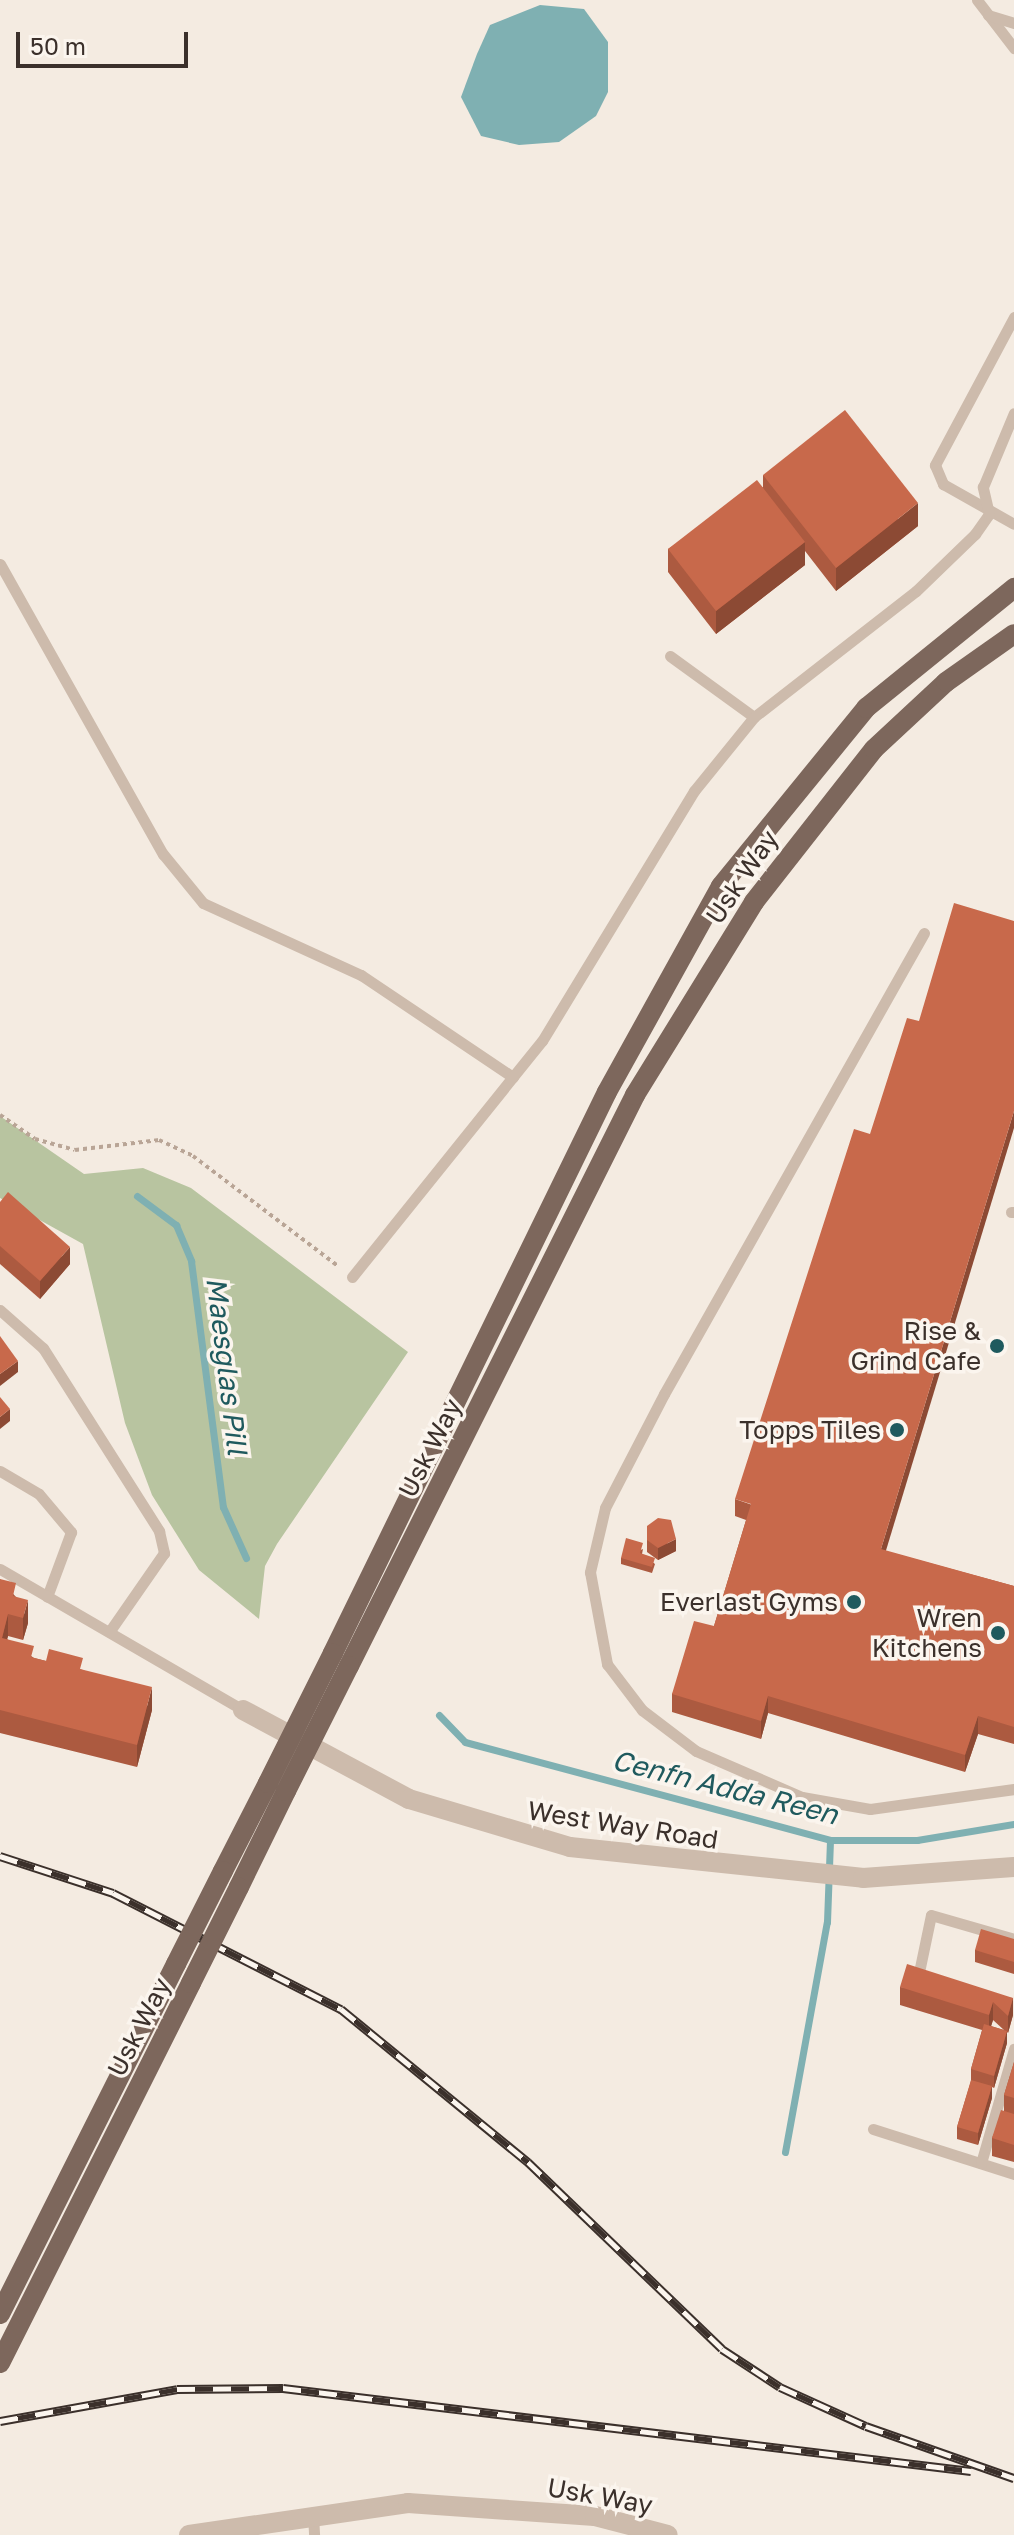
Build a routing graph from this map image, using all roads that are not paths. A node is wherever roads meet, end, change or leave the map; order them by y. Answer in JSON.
{"nodes":[{"id":1,"x":977,"y":0,"type":"edge"},
{"id":2,"x":987,"y":15,"type":"junction"},
{"id":3,"x":1014,"y":23,"type":"edge"},
{"id":4,"x":1014,"y":48,"type":"edge"},
{"id":5,"x":1014,"y":317,"type":"edge"},
{"id":6,"x":1014,"y":413,"type":"edge"},
{"id":7,"x":989,"y":514,"type":"junction"},
{"id":8,"x":1014,"y":524,"type":"edge"},
{"id":9,"x":0,"y":564,"type":"edge"},
{"id":10,"x":1014,"y":588,"type":"edge"},
{"id":11,"x":1014,"y":634,"type":"edge"},
{"id":12,"x":670,"y":656,"type":"dead end"},
{"id":13,"x":754,"y":717,"type":"junction"},
{"id":14,"x":924,"y":933,"type":"dead end"},
{"id":15,"x":513,"y":1077,"type":"junction"},
{"id":16,"x":352,"y":1277,"type":"road end"},
{"id":17,"x":0,"y":1310,"type":"edge"},
{"id":18,"x":0,"y":1471,"type":"edge"},
{"id":19,"x":0,"y":1569,"type":"edge"},
{"id":20,"x":47,"y":1597,"type":"junction"},
{"id":21,"x":109,"y":1632,"type":"junction"},
{"id":22,"x":341,"y":1660,"type":"junction"},
{"id":23,"x":243,"y":1710,"type":"joint"},
{"id":24,"x":277,"y":1787,"type":"junction"},
{"id":25,"x":1014,"y":1789,"type":"edge"},
{"id":26,"x":1014,"y":1867,"type":"edge"},
{"id":27,"x":1014,"y":1939,"type":"edge"},
{"id":28,"x":928,"y":1980,"type":"edge"},
{"id":29,"x":1013,"y":2055,"type":"edge"},
{"id":30,"x":994,"y":2118,"type":"junction"},
{"id":31,"x":1014,"y":2123,"type":"edge"},
{"id":32,"x":873,"y":2129,"type":"dead end"},
{"id":33,"x":981,"y":2163,"type":"junction"},
{"id":34,"x":1014,"y":2174,"type":"edge"},
{"id":35,"x":0,"y":2314,"type":"edge"},
{"id":36,"x":0,"y":2363,"type":"edge"},
{"id":37,"x":313,"y":2513,"type":"junction"},
{"id":38,"x":189,"y":2535,"type":"edge"},
{"id":39,"x":314,"y":2535,"type":"edge"},
{"id":40,"x":668,"y":2535,"type":"edge"}],
"edges":[{"from":1,"to":2,"type":"lane"},
{"from":2,"to":3,"type":"lane"},
{"from":2,"to":4,"type":"lane"},
{"from":5,"to":7,"type":"lane"},
{"from":6,"to":7,"type":"lane"},
{"from":7,"to":8,"type":"lane"},
{"from":7,"to":13,"type":"lane"},
{"from":9,"to":15,"type":"lane"},
{"from":10,"to":22,"type":"main road","name":"Usk Way"},
{"from":11,"to":22,"type":"main road","name":"Usk Way"},
{"from":12,"to":13,"type":"lane"},
{"from":13,"to":15,"type":"lane"},
{"from":14,"to":25,"type":"lane"},
{"from":15,"to":16,"type":"lane"},
{"from":17,"to":21,"type":"lane"},
{"from":18,"to":20,"type":"lane"},
{"from":19,"to":20,"type":"lane","name":"West Way Road"},
{"from":20,"to":21,"type":"lane","name":"West Way Road"},
{"from":21,"to":23,"type":"lane","name":"West Way Road"},
{"from":22,"to":24,"type":"main road","name":"Usk Way","bridge":true},
{"from":23,"to":26,"type":"street","name":"West Way Road"},
{"from":24,"to":35,"type":"main road","name":"Usk Way","bridge":true},
{"from":24,"to":36,"type":"main road","name":"Usk Way","bridge":true},
{"from":27,"to":28,"type":"lane"},
{"from":29,"to":30,"type":"lane"},
{"from":30,"to":31,"type":"lane"},
{"from":30,"to":33,"type":"lane"},
{"from":32,"to":33,"type":"lane"},
{"from":33,"to":34,"type":"lane"},
{"from":37,"to":38,"type":"street","name":"Usk Way"},
{"from":37,"to":39,"type":"lane"},
{"from":37,"to":40,"type":"street","name":"Usk Way"}]}
